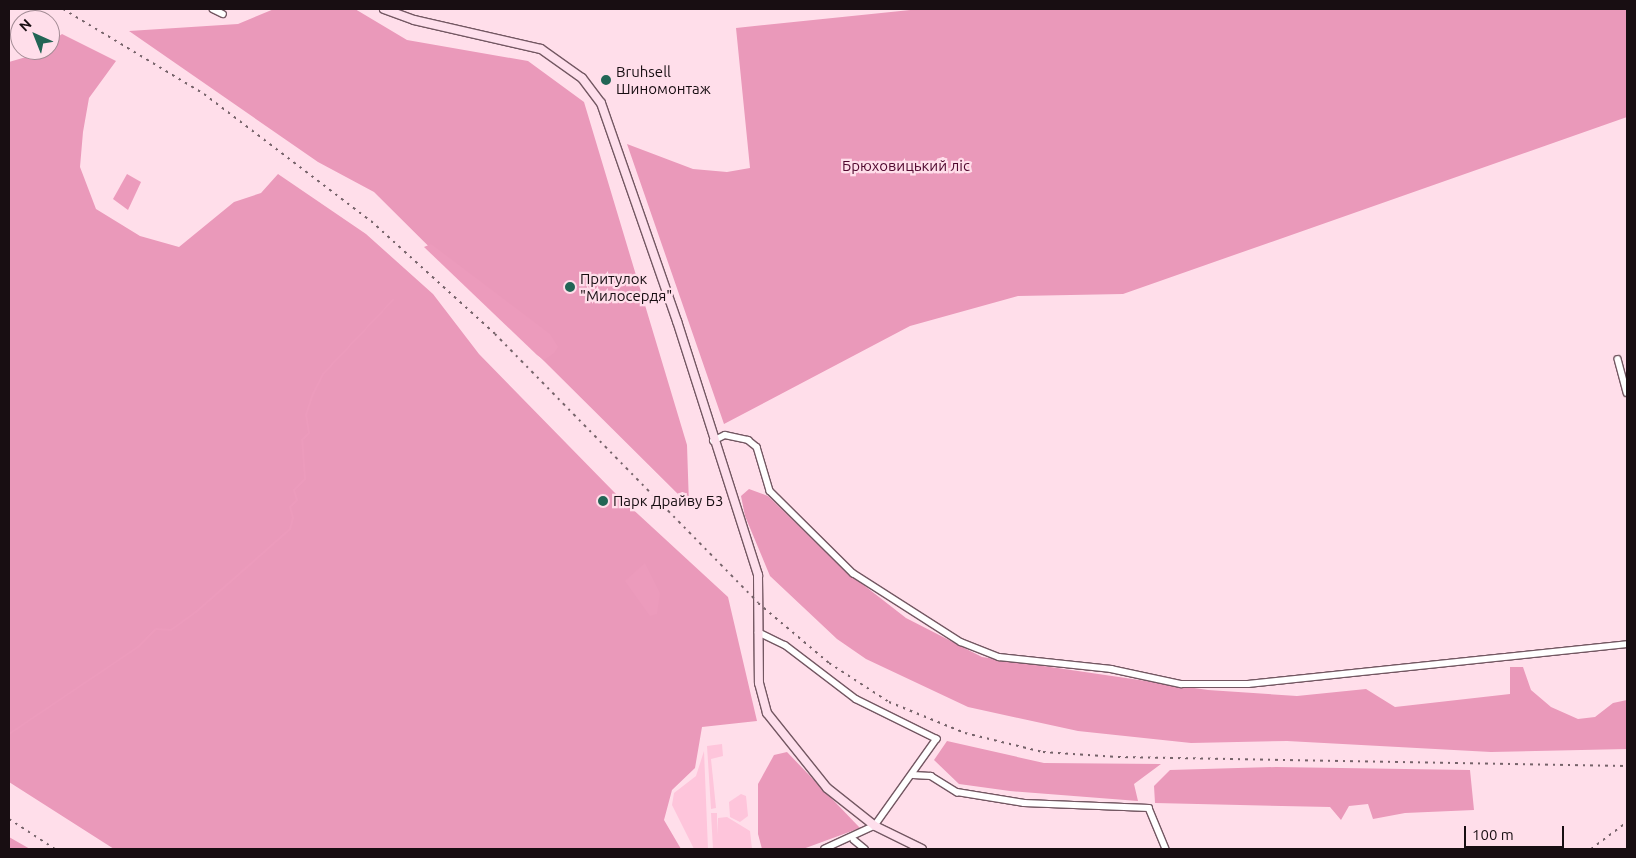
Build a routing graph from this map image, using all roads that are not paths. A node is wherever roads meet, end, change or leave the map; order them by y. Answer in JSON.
{"nodes":[{"id":1,"x":213,"y":9,"type":"edge"},
{"id":2,"x":384,"y":9,"type":"edge"},
{"id":3,"x":223,"y":14,"type":"dead end"},
{"id":4,"x":1618,"y":359,"type":"dead end"},
{"id":5,"x":1627,"y":393,"type":"edge"},
{"id":6,"x":713,"y":441,"type":"junction"},
{"id":7,"x":758,"y":632,"type":"junction"},
{"id":8,"x":1627,"y":644,"type":"edge"},
{"id":9,"x":913,"y":775,"type":"junction"},
{"id":10,"x":875,"y":826,"type":"junction"},
{"id":11,"x":854,"y":840,"type":"junction"},
{"id":12,"x":825,"y":849,"type":"edge"},
{"id":13,"x":865,"y":849,"type":"edge"},
{"id":14,"x":922,"y":849,"type":"edge"},
{"id":15,"x":1166,"y":849,"type":"edge"}],
"edges":[{"from":1,"to":3,"type":"street"},
{"from":2,"to":6,"type":"main road"},
{"from":4,"to":5,"type":"street"},
{"from":6,"to":7,"type":"main road"},
{"from":6,"to":8,"type":"street"},
{"from":7,"to":9,"type":"street"},
{"from":7,"to":10,"type":"main road"},
{"from":9,"to":10,"type":"street"},
{"from":9,"to":15,"type":"street"},
{"from":10,"to":11,"type":"street"},
{"from":10,"to":14,"type":"main road"},
{"from":11,"to":12,"type":"street"},
{"from":11,"to":13,"type":"street"}]}
